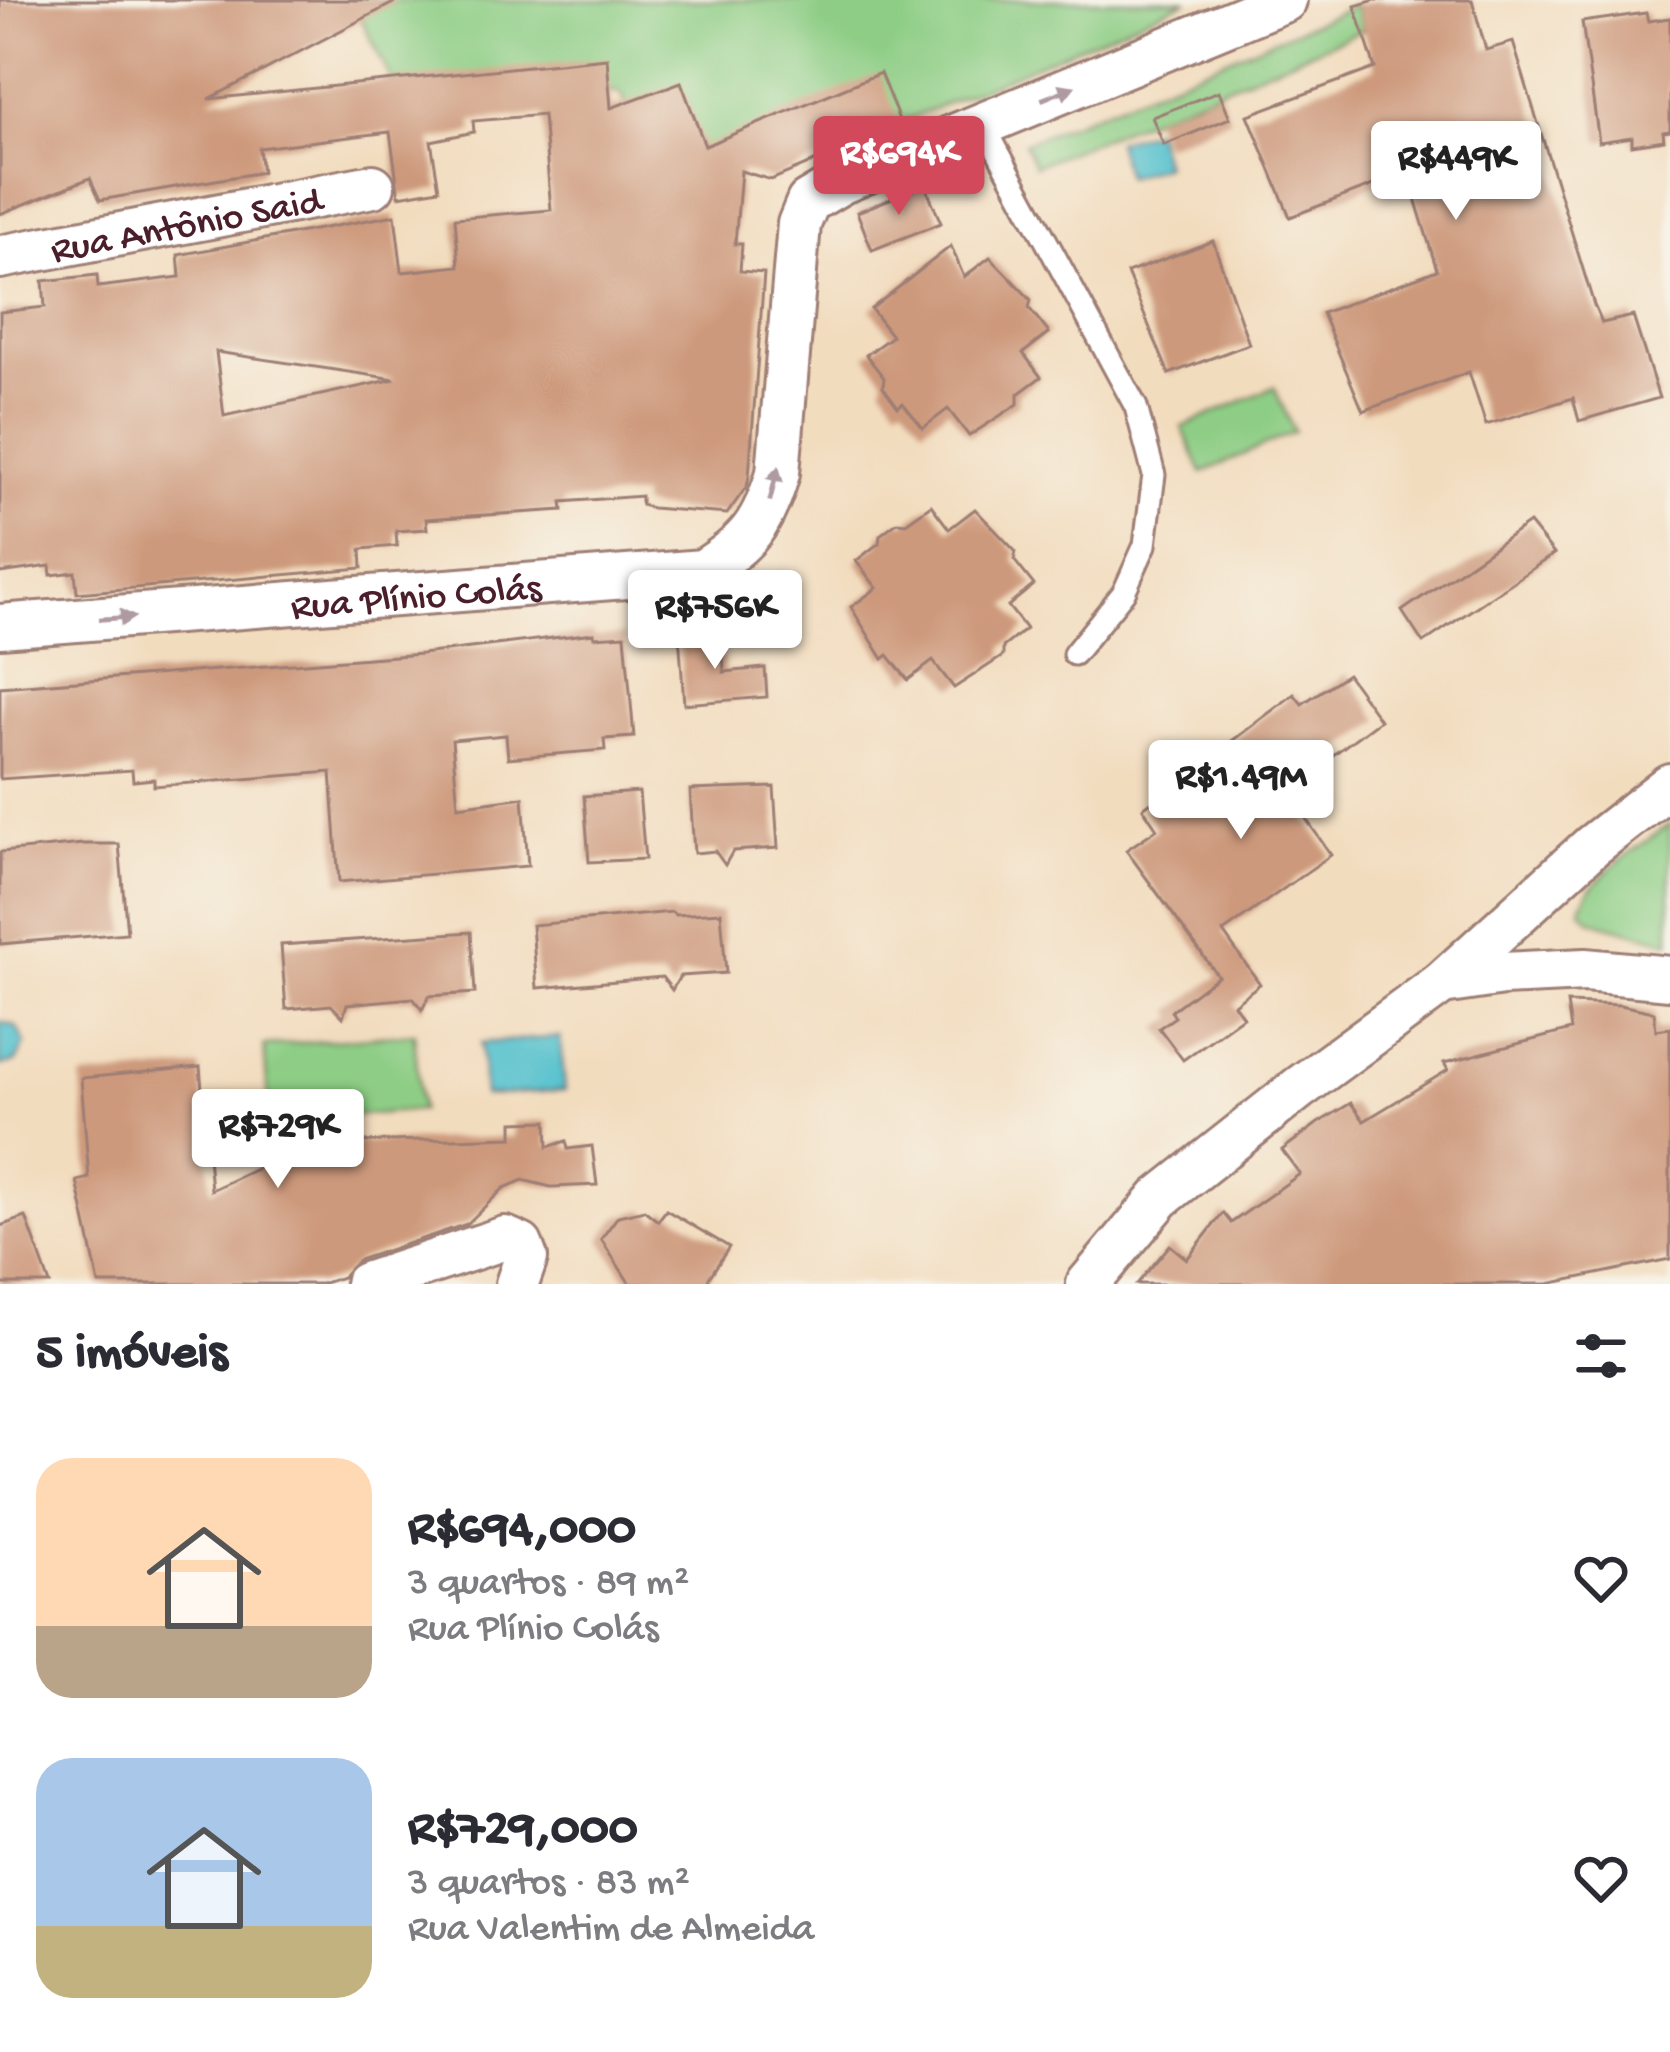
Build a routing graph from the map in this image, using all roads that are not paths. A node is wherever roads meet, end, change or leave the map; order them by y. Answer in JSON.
{"nodes":[{"id":1,"x":1285,"y":0,"type":"edge"},
{"id":2,"x":983,"y":124,"type":"junction"},
{"id":3,"x":373,"y":186,"type":"dead end"},
{"id":4,"x":0,"y":256,"type":"edge"},
{"id":5,"x":0,"y":626,"type":"edge"},
{"id":6,"x":1074,"y":654,"type":"dead end"},
{"id":7,"x":1670,"y":785,"type":"edge"},
{"id":8,"x":1670,"y":978,"type":"edge"},
{"id":9,"x":1442,"y":983,"type":"junction"},
{"id":10,"x":519,"y":1265,"type":"edge"},
{"id":11,"x":366,"y":1284,"type":"edge"},
{"id":12,"x":1088,"y":1284,"type":"edge"}],
"edges":[{"from":2,"to":1,"type":"street","name":"Rua Plínio Colás","one_way":true},
{"from":5,"to":2,"type":"street","name":"Rua Plínio Colás","one_way":true},
{"from":2,"to":6,"type":"lane"},
{"from":3,"to":4,"type":"street","name":"Rua Antônio Said"},
{"from":7,"to":9,"type":"street"},
{"from":8,"to":9,"type":"street"},
{"from":9,"to":12,"type":"street"},
{"from":10,"to":11,"type":"street"}]}
